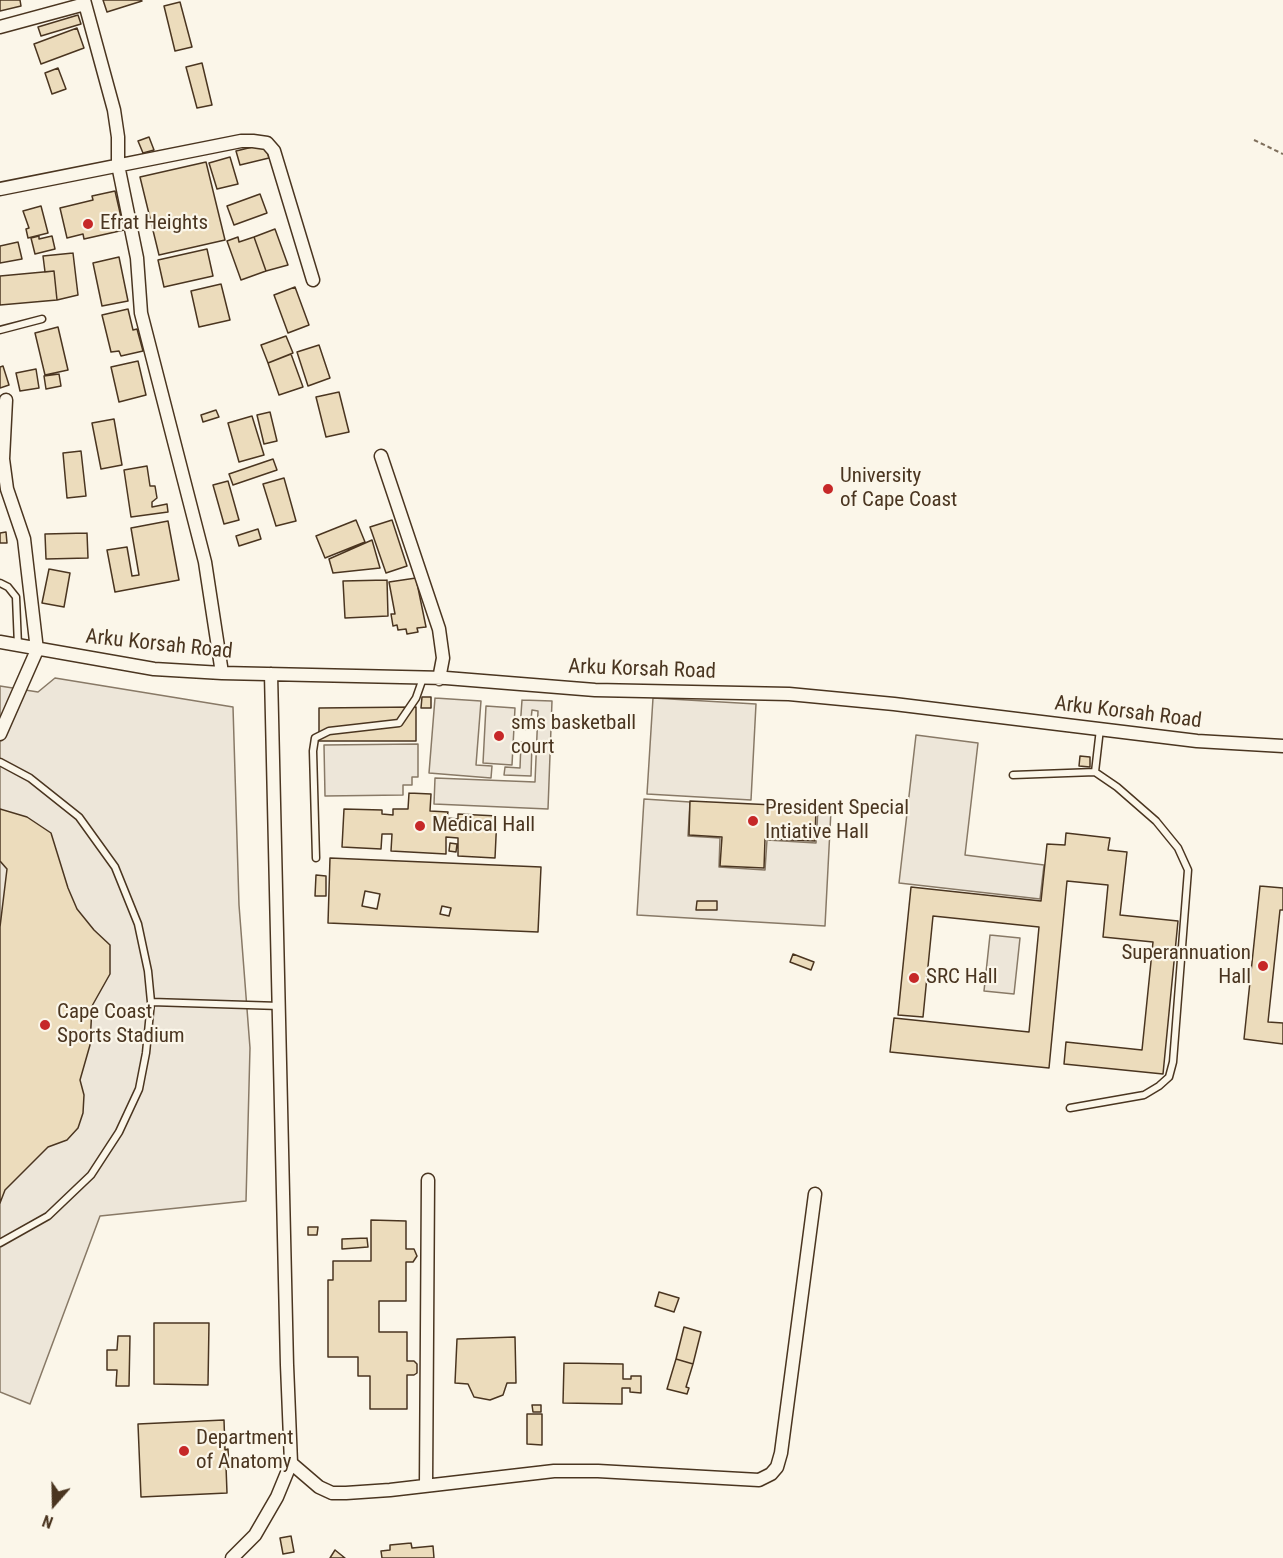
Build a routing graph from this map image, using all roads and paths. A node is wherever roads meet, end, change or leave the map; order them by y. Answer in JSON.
{"nodes":[{"id":1,"x":84,"y":2,"type":"edge"},
{"id":2,"x":0,"y":27,"type":"edge"},
{"id":3,"x":1254,"y":140,"type":"dead end"},
{"id":4,"x":1283,"y":154,"type":"edge"},
{"id":5,"x":118,"y":165,"type":"junction"},
{"id":6,"x":0,"y":189,"type":"edge"},
{"id":7,"x":313,"y":280,"type":"dead end"},
{"id":8,"x":42,"y":319,"type":"dead end"},
{"id":9,"x":0,"y":330,"type":"edge"},
{"id":10,"x":6,"y":400,"type":"dead end"},
{"id":11,"x":381,"y":456,"type":"dead end"},
{"id":12,"x":0,"y":583,"type":"edge"},
{"id":13,"x":0,"y":642,"type":"edge"},
{"id":14,"x":18,"y":646,"type":"junction"},
{"id":15,"x":37,"y":650,"type":"junction"},
{"id":16,"x":222,"y":673,"type":"junction"},
{"id":17,"x":272,"y":674,"type":"junction"},
{"id":18,"x":423,"y":677,"type":"junction"},
{"id":19,"x":439,"y":679,"type":"junction"},
{"id":20,"x":1100,"y":729,"type":"junction"},
{"id":21,"x":0,"y":734,"type":"edge"},
{"id":22,"x":1283,"y":746,"type":"edge"},
{"id":23,"x":0,"y":762,"type":"edge"},
{"id":24,"x":1095,"y":772,"type":"junction"},
{"id":25,"x":1013,"y":775,"type":"dead end"},
{"id":26,"x":316,"y":858,"type":"dead end"},
{"id":27,"x":151,"y":1002,"type":"junction"},
{"id":28,"x":280,"y":1006,"type":"junction"},
{"id":29,"x":1070,"y":1108,"type":"dead end"},
{"id":30,"x":428,"y":1180,"type":"dead end"},
{"id":31,"x":815,"y":1194,"type":"dead end"},
{"id":32,"x":0,"y":1243,"type":"edge"},
{"id":33,"x":291,"y":1463,"type":"junction"},
{"id":34,"x":426,"y":1485,"type":"junction"},
{"id":35,"x":232,"y":1558,"type":"edge"}],
"edges":[{"from":1,"to":2,"type":"street"},
{"from":1,"to":5,"type":"street"},
{"from":3,"to":4,"type":"path"},
{"from":5,"to":6,"type":"street"},
{"from":5,"to":7,"type":"street"},
{"from":5,"to":16,"type":"street"},
{"from":8,"to":9,"type":"lane"},
{"from":10,"to":15,"type":"street"},
{"from":11,"to":19,"type":"street"},
{"from":12,"to":14,"type":"lane"},
{"from":13,"to":14,"type":"street","name":"Arku Korsah Road"},
{"from":14,"to":15,"type":"street","name":"Arku Korsah Road"},
{"from":15,"to":16,"type":"street","name":"Arku Korsah Road"},
{"from":15,"to":21,"type":"street"},
{"from":16,"to":17,"type":"street","name":"Arku Korsah Road"},
{"from":17,"to":18,"type":"street","name":"Arku Korsah Road"},
{"from":17,"to":28,"type":"street"},
{"from":18,"to":19,"type":"street","name":"Arku Korsah Road"},
{"from":18,"to":26,"type":"lane"},
{"from":19,"to":20,"type":"street","name":"Arku Korsah Road"},
{"from":20,"to":22,"type":"street","name":"Arku Korsah Road"},
{"from":20,"to":24,"type":"lane"},
{"from":23,"to":27,"type":"lane"},
{"from":24,"to":25,"type":"lane"},
{"from":24,"to":29,"type":"lane"},
{"from":27,"to":28,"type":"lane"},
{"from":27,"to":32,"type":"lane"},
{"from":28,"to":33,"type":"street"},
{"from":30,"to":34,"type":"street"},
{"from":31,"to":34,"type":"street"},
{"from":33,"to":34,"type":"street"},
{"from":33,"to":35,"type":"street"}]}
